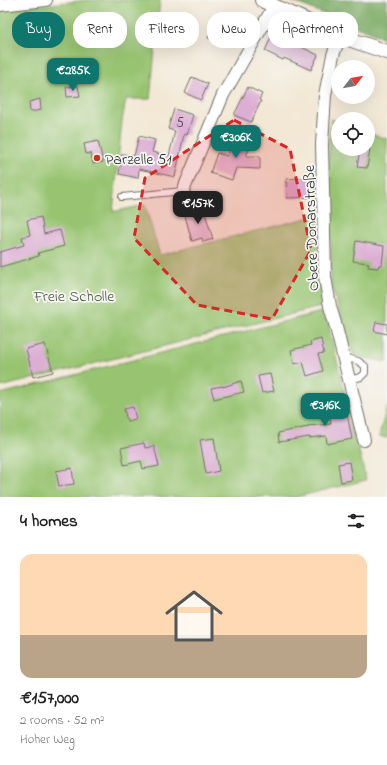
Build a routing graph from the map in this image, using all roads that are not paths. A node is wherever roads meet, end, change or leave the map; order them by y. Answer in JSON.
{"nodes":[{"id":1,"x":46,"y":0,"type":"edge"},
{"id":2,"x":268,"y":3,"type":"edge"},
{"id":3,"x":0,"y":5,"type":"edge"},
{"id":4,"x":288,"y":12,"type":"edge"},
{"id":5,"x":358,"y":42,"type":"edge"},
{"id":6,"x":336,"y":48,"type":"edge"},
{"id":7,"x":387,"y":52,"type":"edge"},
{"id":8,"x":183,"y":190,"type":"joint"},
{"id":9,"x":122,"y":197,"type":"dead end"},
{"id":10,"x":343,"y":357,"type":"junction"},
{"id":11,"x":349,"y":380,"type":"junction"},
{"id":12,"x":364,"y":440,"type":"dead end"}],
"edges":[{"from":1,"to":3,"type":"street"},
{"from":2,"to":4,"type":"street"},
{"from":2,"to":8,"type":"street"},
{"from":5,"to":7,"type":"street"},
{"from":6,"to":10,"type":"street","name":"Obere Donarstraße"},
{"from":8,"to":9,"type":"lane"},
{"from":10,"to":11,"type":"street","name":"Obere Donarstraße"},
{"from":10,"to":11,"type":"lane"},
{"from":11,"to":12,"type":"street","name":"Obere Donarstraße"}]}
